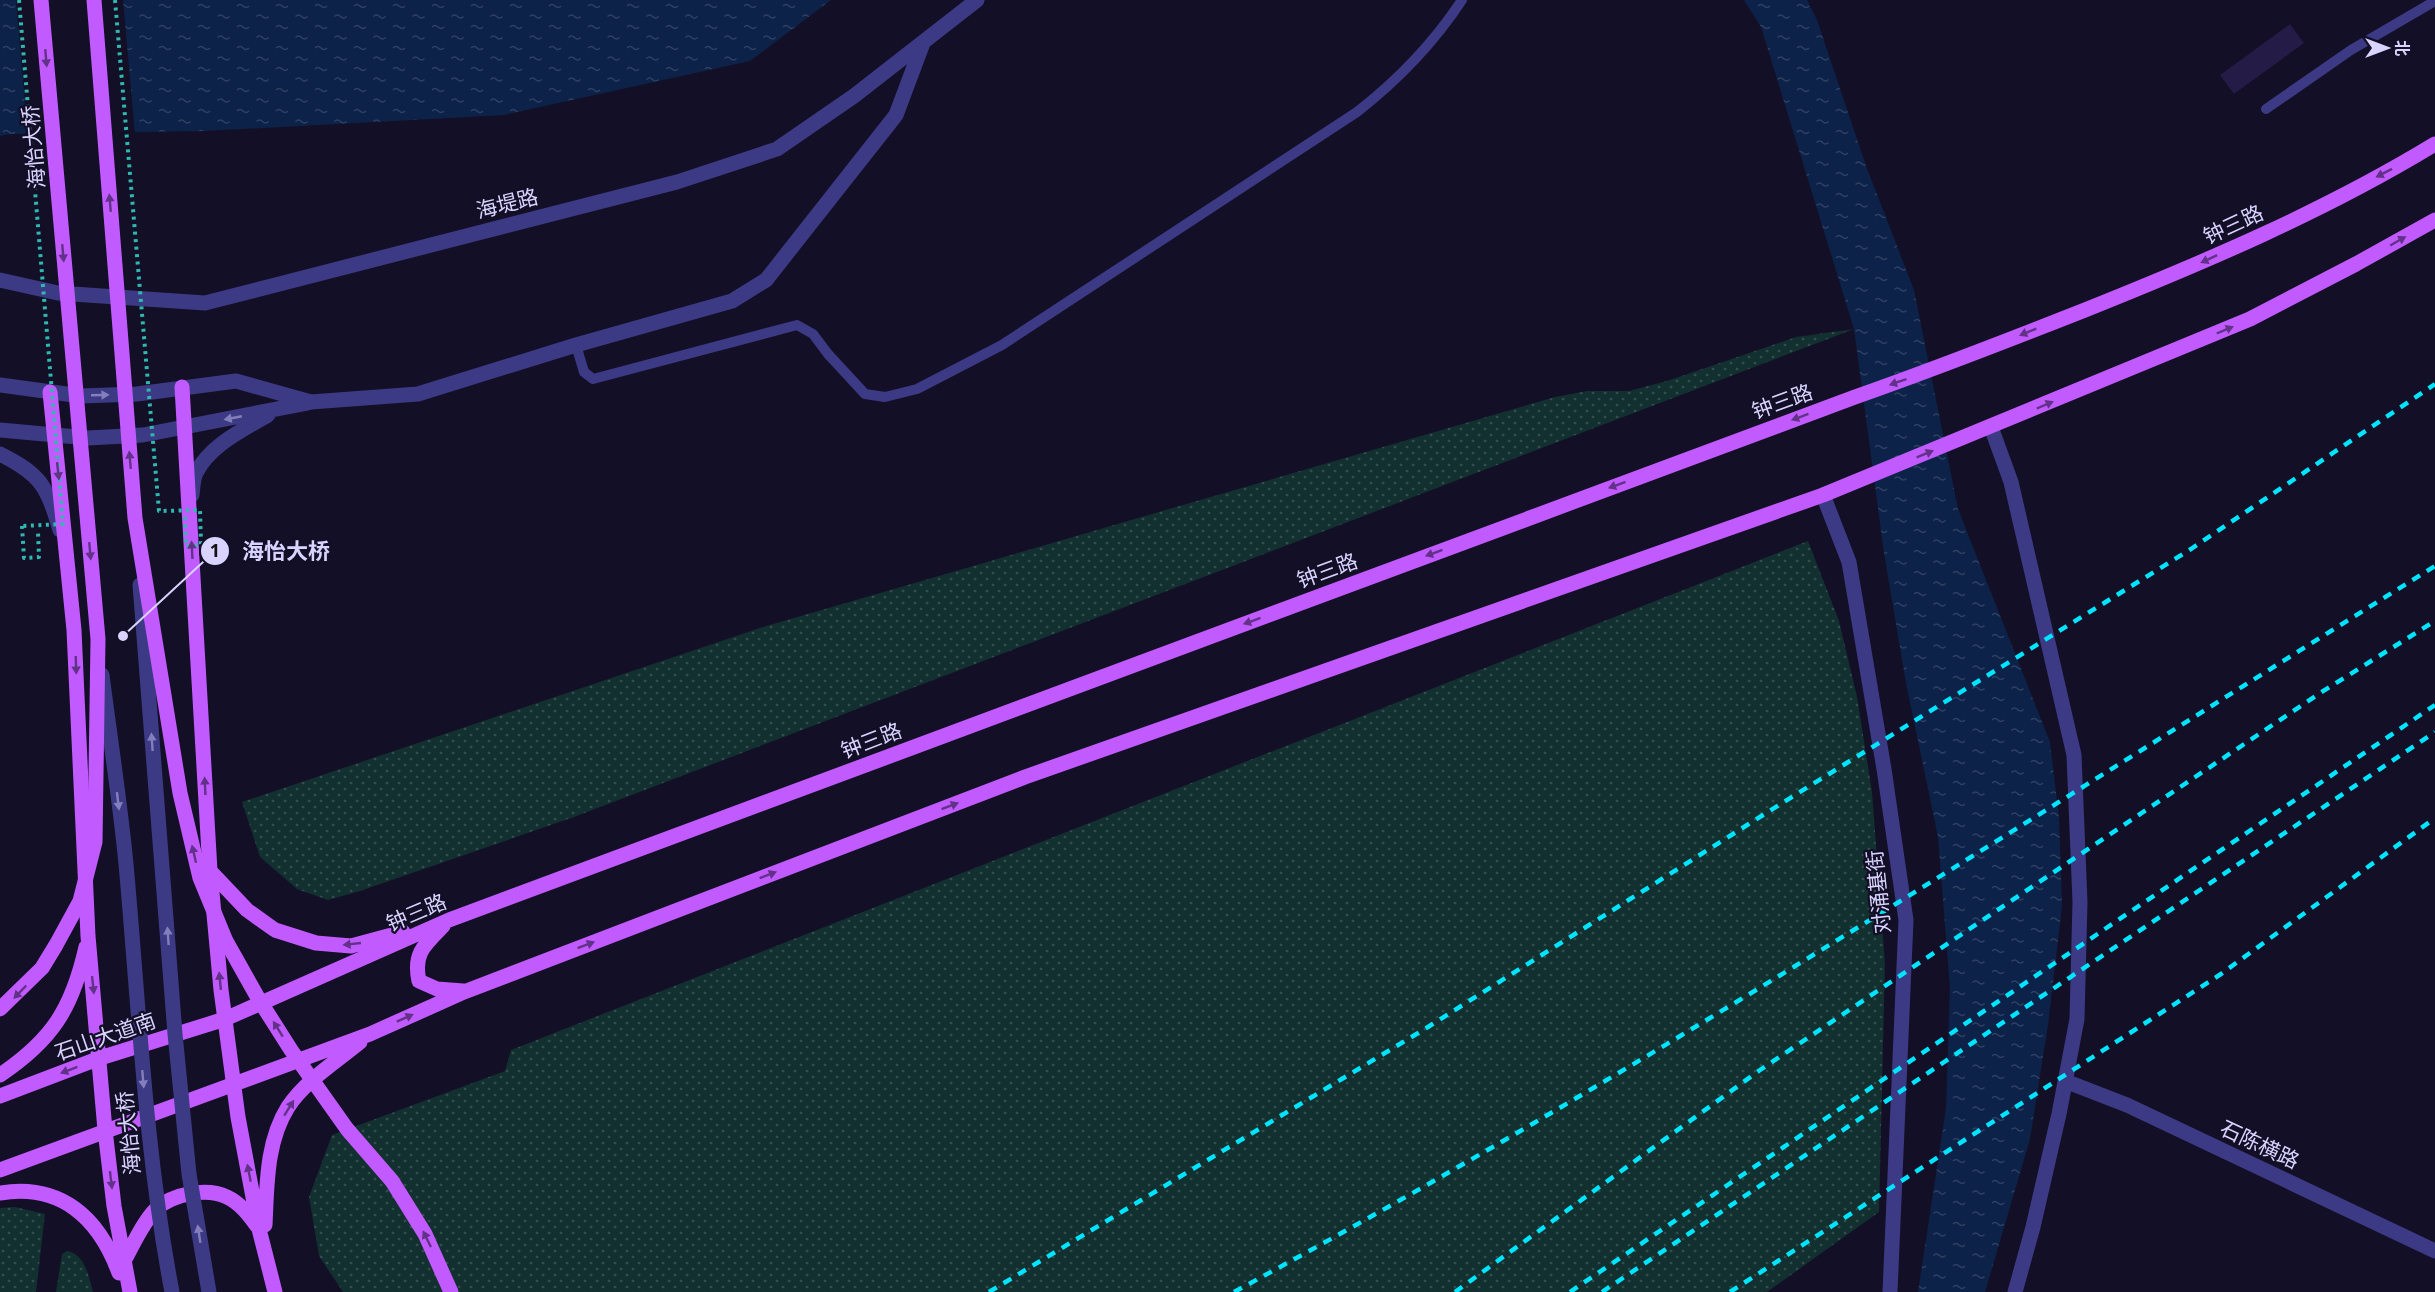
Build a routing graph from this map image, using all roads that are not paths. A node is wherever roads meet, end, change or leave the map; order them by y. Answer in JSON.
{"nodes":[{"id":1,"x":41,"y":0,"type":"edge"},
{"id":2,"x":94,"y":0,"type":"edge"},
{"id":3,"x":977,"y":0,"type":"edge"},
{"id":4,"x":1462,"y":0,"type":"edge"},
{"id":5,"x":2435,"y":1,"type":"edge"},
{"id":6,"x":923,"y":42,"type":"junction"},
{"id":7,"x":2266,"y":109,"type":"dead end"},
{"id":8,"x":2435,"y":144,"type":"edge"},
{"id":9,"x":2435,"y":220,"type":"edge"},
{"id":10,"x":0,"y":280,"type":"edge"},
{"id":11,"x":576,"y":345,"type":"junction"},
{"id":12,"x":0,"y":385,"type":"edge"},
{"id":13,"x":182,"y":387,"type":"junction"},
{"id":14,"x":50,"y":392,"type":"junction"},
{"id":15,"x":311,"y":402,"type":"junction"},
{"id":16,"x":185,"y":427,"type":"junction"},
{"id":17,"x":1991,"y":427,"type":"junction"},
{"id":18,"x":0,"y":429,"type":"edge"},
{"id":19,"x":54,"y":434,"type":"junction"},
{"id":20,"x":0,"y":454,"type":"edge"},
{"id":21,"x":1823,"y":495,"type":"junction"},
{"id":22,"x":188,"y":511,"type":"junction"},
{"id":23,"x":135,"y":518,"type":"junction"},
{"id":24,"x":66,"y":551,"type":"junction"},
{"id":25,"x":98,"y":639,"type":"junction"},
{"id":26,"x":210,"y":871,"type":"junction"},
{"id":27,"x":449,"y":920,"type":"junction"},
{"id":28,"x":88,"y":936,"type":"junction"},
{"id":29,"x":464,"y":992,"type":"junction"},
{"id":30,"x":0,"y":1009,"type":"edge"},
{"id":31,"x":225,"y":1019,"type":"junction"},
{"id":32,"x":370,"y":1034,"type":"junction"},
{"id":33,"x":100,"y":1058,"type":"junction"},
{"id":34,"x":0,"y":1075,"type":"edge"},
{"id":35,"x":2065,"y":1081,"type":"junction"},
{"id":36,"x":233,"y":1084,"type":"junction"},
{"id":37,"x":0,"y":1096,"type":"edge"},
{"id":38,"x":105,"y":1130,"type":"junction"},
{"id":39,"x":0,"y":1170,"type":"edge"},
{"id":40,"x":0,"y":1193,"type":"edge"},
{"id":41,"x":259,"y":1229,"type":"junction"},
{"id":42,"x":264,"y":1246,"type":"junction"},
{"id":43,"x":2435,"y":1251,"type":"edge"},
{"id":44,"x":124,"y":1261,"type":"junction"},
{"id":45,"x":128,"y":1292,"type":"edge"},
{"id":46,"x":172,"y":1292,"type":"edge"},
{"id":47,"x":209,"y":1292,"type":"edge"},
{"id":48,"x":275,"y":1292,"type":"edge"},
{"id":49,"x":451,"y":1292,"type":"edge"},
{"id":50,"x":1890,"y":1292,"type":"edge"},
{"id":51,"x":2015,"y":1292,"type":"edge"}],
"edges":[{"from":1,"to":25,"type":"main road","name":"海怡大桥","one_way":true,"bridge":true},
{"from":23,"to":2,"type":"main road","one_way":true,"bridge":true},
{"from":3,"to":6,"type":"street","name":"海堤路"},
{"from":4,"to":11,"type":"lane"},
{"from":5,"to":7,"type":"lane"},
{"from":6,"to":10,"type":"street","name":"海堤路"},
{"from":6,"to":11,"type":"street"},
{"from":8,"to":27,"type":"main road","name":"钟三路","one_way":true},
{"from":17,"to":9,"type":"main road","one_way":true},
{"from":11,"to":15,"type":"street"},
{"from":12,"to":14,"type":"street"},
{"from":14,"to":13,"type":"street","one_way":true},
{"from":13,"to":15,"type":"street"},
{"from":13,"to":16,"type":"main road"},
{"from":14,"to":19,"type":"main road"},
{"from":15,"to":16,"type":"street","one_way":true},
{"from":15,"to":22,"type":"street"},
{"from":16,"to":19,"type":"street"},
{"from":16,"to":22,"type":"main road"},
{"from":21,"to":17,"type":"main road","one_way":true},
{"from":17,"to":35,"type":"street"},
{"from":18,"to":19,"type":"street"},
{"from":19,"to":24,"type":"main road","one_way":true},
{"from":20,"to":24,"type":"street"},
{"from":29,"to":21,"type":"main road","one_way":true},
{"from":21,"to":50,"type":"street","name":"对涌基街"},
{"from":26,"to":22,"type":"main road","one_way":true},
{"from":47,"to":23,"type":"street","one_way":true,"bridge":true},
{"from":49,"to":23,"type":"main road","one_way":true,"bridge":true},
{"from":24,"to":28,"type":"main road","one_way":true},
{"from":25,"to":30,"type":"main road","one_way":true,"bridge":true},
{"from":25,"to":46,"type":"street","name":"海怡大桥","one_way":true,"bridge":true},
{"from":27,"to":26,"type":"main road","one_way":true},
{"from":31,"to":26,"type":"main road","one_way":true},
{"from":27,"to":29,"type":"main road"},
{"from":27,"to":31,"type":"main road","name":"钟三路"},
{"from":28,"to":33,"type":"main road","one_way":true},
{"from":28,"to":34,"type":"main road"},
{"from":32,"to":29,"type":"main road","one_way":true},
{"from":31,"to":33,"type":"main road","name":"石山大道南"},
{"from":31,"to":36,"type":"main road"},
{"from":32,"to":36,"type":"main road"},
{"from":42,"to":32,"type":"main road","one_way":true},
{"from":33,"to":37,"type":"main road","name":"石山大道南","one_way":true},
{"from":33,"to":38,"type":"main road"},
{"from":35,"to":43,"type":"street","name":"石陈横路"},
{"from":35,"to":51,"type":"street"},
{"from":36,"to":38,"type":"main road"},
{"from":41,"to":36,"type":"main road","one_way":true},
{"from":38,"to":39,"type":"main road"},
{"from":38,"to":44,"type":"main road","one_way":true},
{"from":40,"to":45,"type":"main road"},
{"from":41,"to":42,"type":"main road"},
{"from":41,"to":44,"type":"main road"},
{"from":42,"to":48,"type":"main road"},
{"from":44,"to":45,"type":"main road"}]}
